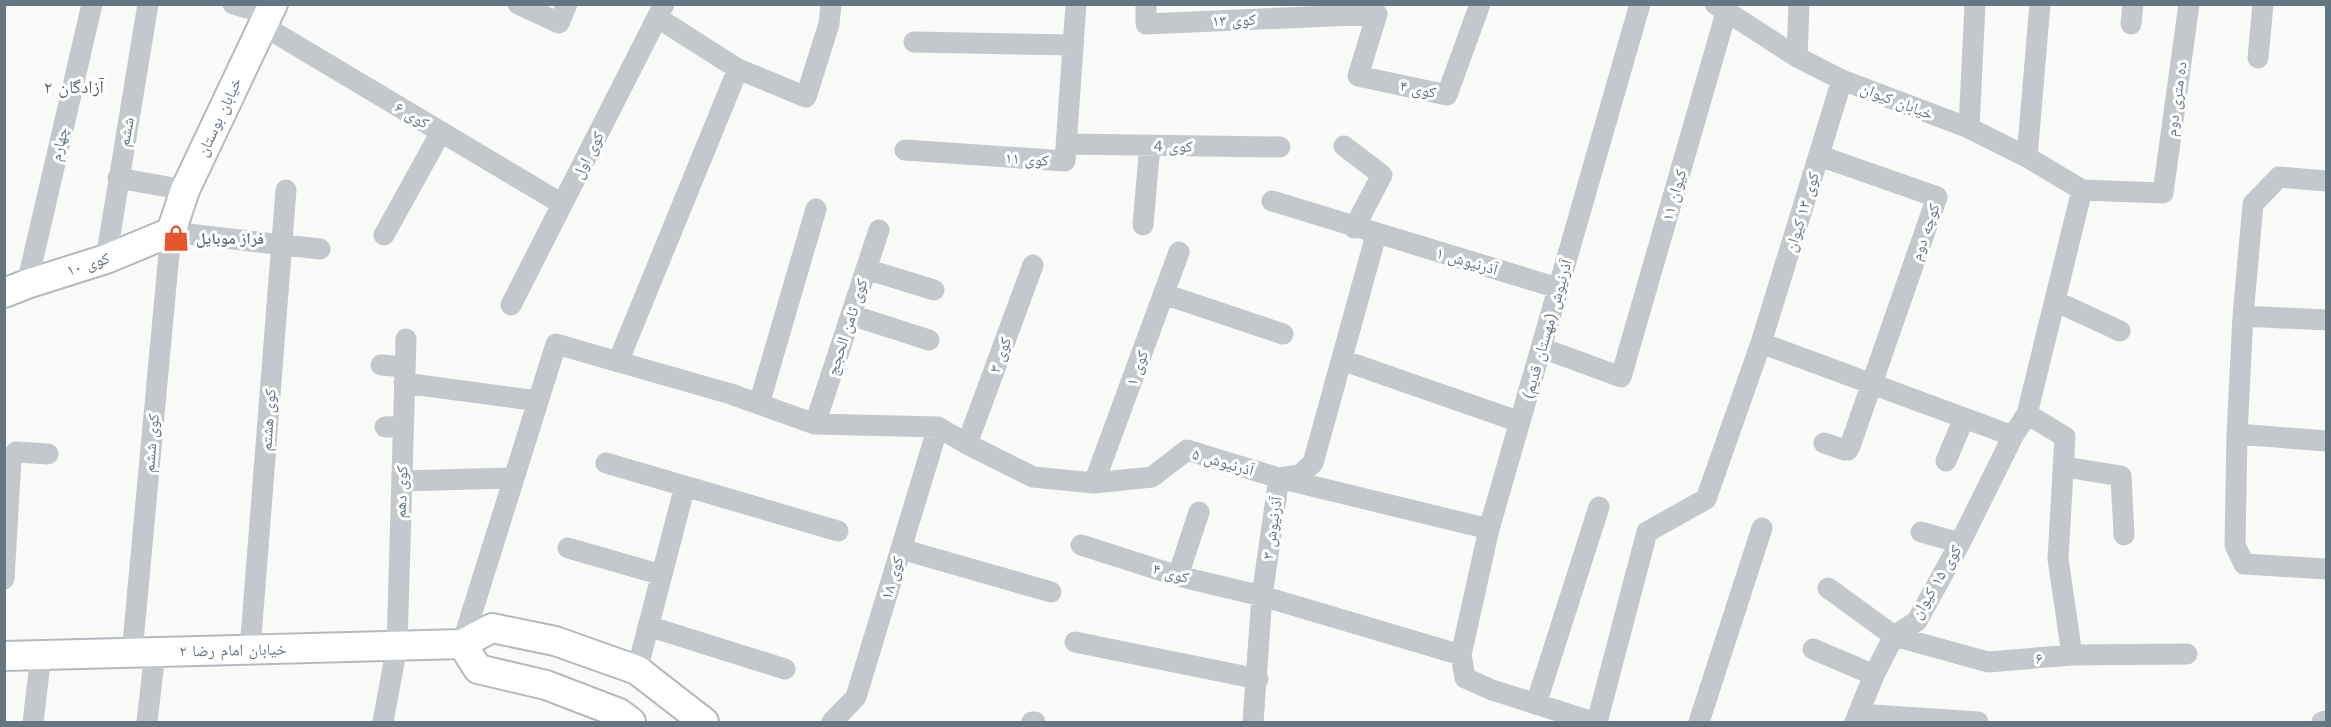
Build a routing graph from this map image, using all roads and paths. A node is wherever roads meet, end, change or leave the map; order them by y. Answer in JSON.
{"nodes":[{"id":1,"x":92,"y":4,"type":"edge"},
{"id":2,"x":148,"y":4,"type":"edge"},
{"id":3,"x":233,"y":4,"type":"edge"},
{"id":4,"x":518,"y":4,"type":"edge"},
{"id":5,"x":567,"y":4,"type":"edge"},
{"id":6,"x":831,"y":4,"type":"edge"},
{"id":7,"x":1076,"y":4,"type":"edge"},
{"id":8,"x":1146,"y":4,"type":"edge"},
{"id":9,"x":1480,"y":4,"type":"edge"},
{"id":10,"x":1640,"y":4,"type":"edge"},
{"id":11,"x":1799,"y":4,"type":"edge"},
{"id":12,"x":1975,"y":4,"type":"edge"},
{"id":13,"x":2040,"y":4,"type":"edge"},
{"id":14,"x":2189,"y":4,"type":"edge"},
{"id":15,"x":2263,"y":4,"type":"edge"},
{"id":16,"x":1721,"y":9,"type":"edge"},
{"id":17,"x":661,"y":11,"type":"edge"},
{"id":18,"x":268,"y":14,"type":"edge"},
{"id":19,"x":1377,"y":15,"type":"joint"},
{"id":20,"x":914,"y":42,"type":"dead end"},
{"id":21,"x":1073,"y":45,"type":"junction"},
{"id":22,"x":1797,"y":57,"type":"junction"},
{"id":23,"x":2258,"y":58,"type":"dead end"},
{"id":24,"x":738,"y":69,"type":"junction"},
{"id":25,"x":1842,"y":80,"type":"junction"},
{"id":26,"x":1969,"y":128,"type":"junction"},
{"id":27,"x":441,"y":132,"type":"junction"},
{"id":28,"x":1066,"y":144,"type":"junction"},
{"id":29,"x":1150,"y":145,"type":"junction"},
{"id":30,"x":1344,"y":146,"type":"dead end"},
{"id":31,"x":1280,"y":147,"type":"dead end"},
{"id":32,"x":904,"y":150,"type":"dead end"},
{"id":33,"x":1820,"y":156,"type":"junction"},
{"id":34,"x":2027,"y":157,"type":"junction"},
{"id":35,"x":118,"y":178,"type":"junction"},
{"id":36,"x":2326,"y":181,"type":"edge"},
{"id":37,"x":185,"y":190,"type":"junction"},
{"id":38,"x":286,"y":190,"type":"dead end"},
{"id":39,"x":2082,"y":190,"type":"junction"},
{"id":40,"x":1272,"y":201,"type":"dead end"},
{"id":41,"x":562,"y":204,"type":"junction"},
{"id":42,"x":816,"y":209,"type":"dead end"},
{"id":43,"x":1143,"y":225,"type":"dead end"},
{"id":44,"x":1354,"y":228,"type":"junction"},
{"id":45,"x":879,"y":230,"type":"dead end"},
{"id":46,"x":171,"y":232,"type":"junction"},
{"id":47,"x":384,"y":235,"type":"dead end"},
{"id":48,"x":1376,"y":235,"type":"junction"},
{"id":49,"x":282,"y":244,"type":"junction"},
{"id":50,"x":320,"y":249,"type":"dead end"},
{"id":51,"x":1179,"y":252,"type":"dead end"},
{"id":52,"x":106,"y":259,"type":"junction"},
{"id":53,"x":1033,"y":265,"type":"dead end"},
{"id":54,"x":866,"y":269,"type":"junction"},
{"id":55,"x":16,"y":288,"type":"edge"},
{"id":56,"x":1558,"y":288,"type":"junction"},
{"id":57,"x":934,"y":290,"type":"dead end"},
{"id":58,"x":1164,"y":294,"type":"junction"},
{"id":59,"x":2055,"y":301,"type":"junction"},
{"id":60,"x":511,"y":305,"type":"dead end"},
{"id":61,"x":851,"y":315,"type":"junction"},
{"id":62,"x":2243,"y":316,"type":"junction"},
{"id":63,"x":2326,"y":320,"type":"edge"},
{"id":64,"x":2120,"y":331,"type":"dead end"},
{"id":65,"x":1283,"y":334,"type":"dead end"},
{"id":66,"x":406,"y":339,"type":"dead end"},
{"id":67,"x":929,"y":340,"type":"dead end"},
{"id":68,"x":1761,"y":343,"type":"junction"},
{"id":69,"x":1542,"y":348,"type":"junction"},
{"id":70,"x":1342,"y":360,"type":"junction"},
{"id":71,"x":618,"y":362,"type":"junction"},
{"id":72,"x":381,"y":365,"type":"dead end"},
{"id":73,"x":405,"y":375,"type":"junction"},
{"id":74,"x":1872,"y":385,"type":"junction"},
{"id":75,"x":538,"y":401,"type":"junction"},
{"id":76,"x":759,"y":404,"type":"junction"},
{"id":77,"x":2027,"y":414,"type":"junction"},
{"id":78,"x":1964,"y":418,"type":"junction"},
{"id":79,"x":1520,"y":422,"type":"junction"},
{"id":80,"x":815,"y":424,"type":"junction"},
{"id":81,"x":938,"y":427,"type":"junction"},
{"id":82,"x":2237,"y":434,"type":"junction"},
{"id":83,"x":2013,"y":436,"type":"junction"},
{"id":84,"x":2326,"y":441,"type":"edge"},
{"id":85,"x":967,"y":444,"type":"junction"},
{"id":86,"x":1824,"y":444,"type":"dead end"},
{"id":87,"x":48,"y":454,"type":"dead end"},
{"id":88,"x":1946,"y":461,"type":"dead end"},
{"id":89,"x":606,"y":463,"type":"dead end"},
{"id":90,"x":2065,"y":467,"type":"junction"},
{"id":91,"x":514,"y":478,"type":"junction"},
{"id":92,"x":1279,"y":478,"type":"junction"},
{"id":93,"x":402,"y":481,"type":"junction"},
{"id":94,"x":1095,"y":483,"type":"junction"},
{"id":95,"x":685,"y":486,"type":"junction"},
{"id":96,"x":1599,"y":507,"type":"dead end"},
{"id":97,"x":1199,"y":512,"type":"dead end"},
{"id":98,"x":1762,"y":528,"type":"dead end"},
{"id":99,"x":1490,"y":529,"type":"junction"},
{"id":100,"x":838,"y":531,"type":"dead end"},
{"id":101,"x":1921,"y":532,"type":"dead end"},
{"id":102,"x":2124,"y":535,"type":"dead end"},
{"id":103,"x":1960,"y":543,"type":"junction"},
{"id":104,"x":1082,"y":545,"type":"dead end"},
{"id":105,"x":568,"y":548,"type":"dead end"},
{"id":106,"x":901,"y":549,"type":"junction"},
{"id":107,"x":2326,"y":569,"type":"edge"},
{"id":108,"x":662,"y":575,"type":"junction"},
{"id":109,"x":1178,"y":576,"type":"junction"},
{"id":110,"x":4,"y":579,"type":"edge"},
{"id":111,"x":1828,"y":588,"type":"dead end"},
{"id":112,"x":1051,"y":592,"type":"dead end"},
{"id":113,"x":1262,"y":596,"type":"junction"},
{"id":114,"x":648,"y":626,"type":"junction"},
{"id":115,"x":1894,"y":636,"type":"junction"},
{"id":116,"x":1075,"y":642,"type":"dead end"},
{"id":117,"x":462,"y":644,"type":"junction"},
{"id":118,"x":397,"y":646,"type":"junction"},
{"id":119,"x":1814,"y":649,"type":"dead end"},
{"id":120,"x":250,"y":650,"type":"junction"},
{"id":121,"x":144,"y":653,"type":"junction"},
{"id":122,"x":2187,"y":654,"type":"dead end"},
{"id":123,"x":41,"y":655,"type":"junction"},
{"id":124,"x":1461,"y":655,"type":"junction"},
{"id":125,"x":4,"y":656,"type":"edge"},
{"id":126,"x":2073,"y":656,"type":"junction"},
{"id":127,"x":785,"y":669,"type":"dead end"},
{"id":128,"x":637,"y":670,"type":"junction"},
{"id":129,"x":1874,"y":675,"type":"junction"},
{"id":130,"x":1258,"y":679,"type":"junction"},
{"id":131,"x":1536,"y":704,"type":"junction"},
{"id":132,"x":1856,"y":718,"type":"edge"},
{"id":133,"x":622,"y":719,"type":"edge"},
{"id":134,"x":1568,"y":719,"type":"edge"},
{"id":135,"x":2326,"y":721,"type":"edge"},
{"id":136,"x":33,"y":723,"type":"edge"},
{"id":137,"x":147,"y":723,"type":"edge"},
{"id":138,"x":383,"y":723,"type":"edge"},
{"id":139,"x":704,"y":723,"type":"edge"},
{"id":140,"x":832,"y":723,"type":"edge"},
{"id":141,"x":1253,"y":723,"type":"edge"},
{"id":142,"x":1593,"y":723,"type":"edge"},
{"id":143,"x":1597,"y":723,"type":"edge"},
{"id":144,"x":1699,"y":723,"type":"edge"},
{"id":145,"x":1978,"y":723,"type":"edge"},
{"id":146,"x":2322,"y":723,"type":"edge"}],
"edges":[{"from":1,"to":55,"type":"street","name":"چهارم"},
{"from":2,"to":35,"type":"street","name":"ششم"},
{"from":3,"to":18,"type":"street","name":"کوی ۶"},
{"from":4,"to":5,"type":"street"},
{"from":6,"to":24,"type":"street"},
{"from":7,"to":21,"type":"street","name":"کوی ۱۱"},
{"from":8,"to":19,"type":"street","name":"کوی ۱۳"},
{"from":9,"to":19,"type":"street","name":"کوی ۴"},
{"from":10,"to":56,"type":"street","name":"آذرنیوش (مهستان قدیم)"},
{"from":11,"to":22,"type":"street"},
{"from":12,"to":26,"type":"street"},
{"from":13,"to":34,"type":"street"},
{"from":14,"to":39,"type":"street","name":"ده متری دوم"},
{"from":15,"to":23,"type":"street"},
{"from":16,"to":22,"type":"street","name":"خیابان کیوان"},
{"from":16,"to":69,"type":"street","name":"کیوان ۱۱"},
{"from":17,"to":24,"type":"street"},
{"from":17,"to":41,"type":"street","name":"کوی اول"},
{"from":18,"to":27,"type":"street","name":"کوی ۶"},
{"from":18,"to":37,"type":"street","name":"خیابان بوستان"},
{"from":20,"to":21,"type":"street"},
{"from":21,"to":28,"type":"street","name":"کوی ۱۱"},
{"from":22,"to":25,"type":"street","name":"خیابان کیوان"},
{"from":24,"to":71,"type":"street"},
{"from":25,"to":26,"type":"street","name":"خیابان کیوان"},
{"from":25,"to":33,"type":"street","name":"کوی ۱۳ کیوان"},
{"from":26,"to":34,"type":"street","name":"خیابان کیوان"},
{"from":27,"to":41,"type":"street","name":"کوی ۶"},
{"from":27,"to":47,"type":"street"},
{"from":28,"to":29,"type":"street","name":"کوی 4"},
{"from":28,"to":32,"type":"street","name":"کوی ۱۱"},
{"from":29,"to":31,"type":"street","name":"کوی 4"},
{"from":29,"to":43,"type":"street"},
{"from":30,"to":44,"type":"street"},
{"from":33,"to":68,"type":"street","name":"کوی ۱۳ کیوان"},
{"from":33,"to":74,"type":"street","name":"کوچه دوم"},
{"from":34,"to":39,"type":"street","name":"خیابان کیوان"},
{"from":35,"to":37,"type":"street"},
{"from":35,"to":52,"type":"street","name":"ششم"},
{"from":36,"to":62,"type":"street"},
{"from":37,"to":46,"type":"street","name":"خیابان بوستان"},
{"from":38,"to":49,"type":"street","name":"کوی هشتم"},
{"from":39,"to":59,"type":"street","name":"کوی ۱۵ کیوان"},
{"from":40,"to":44,"type":"street","name":"آذرنیوش ۱"},
{"from":41,"to":60,"type":"street","name":"کوی اول"},
{"from":42,"to":76,"type":"street"},
{"from":44,"to":48,"type":"street","name":"آذرنیوش ۱"},
{"from":45,"to":54,"type":"street","name":"کوی ثامن الحجج"},
{"from":46,"to":49,"type":"street"},
{"from":46,"to":52,"type":"street","name":"کوی ۱۰"},
{"from":46,"to":121,"type":"street","name":"کوی ششم"},
{"from":48,"to":56,"type":"street","name":"آذرنیوش ۱"},
{"from":48,"to":70,"type":"street","name":"آذرنیوش ۳"},
{"from":49,"to":50,"type":"street"},
{"from":49,"to":120,"type":"street","name":"کوی هشتم"},
{"from":51,"to":58,"type":"street","name":"کوی ۱"},
{"from":52,"to":55,"type":"street","name":"کوی ۱۰"},
{"from":53,"to":85,"type":"street","name":"کوی ۳"},
{"from":54,"to":57,"type":"street"},
{"from":54,"to":61,"type":"street","name":"کوی ثامن الحجج"},
{"from":56,"to":69,"type":"street","name":"آذرنیوش (مهستان قدیم)"},
{"from":58,"to":65,"type":"street"},
{"from":58,"to":94,"type":"street","name":"کوی ۱"},
{"from":59,"to":64,"type":"street"},
{"from":59,"to":77,"type":"street","name":"کوی ۱۵ کیوان"},
{"from":61,"to":67,"type":"street"},
{"from":61,"to":80,"type":"street","name":"کوی ثامن الحجج"},
{"from":62,"to":63,"type":"street"},
{"from":62,"to":82,"type":"street"},
{"from":66,"to":73,"type":"street","name":"کوی دهم"},
{"from":68,"to":74,"type":"street"},
{"from":68,"to":143,"type":"street","name":"کوی ۱۳ کیوان"},
{"from":69,"to":79,"type":"street","name":"آذرنیوش (مهستان قدیم)"},
{"from":70,"to":79,"type":"street"},
{"from":70,"to":92,"type":"street","name":"آذرنیوش ۳"},
{"from":71,"to":75,"type":"street"},
{"from":71,"to":76,"type":"street"},
{"from":72,"to":73,"type":"street"},
{"from":73,"to":75,"type":"street"},
{"from":73,"to":93,"type":"street","name":"کوی دهم"},
{"from":74,"to":78,"type":"street"},
{"from":74,"to":86,"type":"street"},
{"from":75,"to":91,"type":"street"},
{"from":76,"to":80,"type":"street"},
{"from":77,"to":83,"type":"street","name":"کوی ۱۵ کیوان"},
{"from":77,"to":90,"type":"street"},
{"from":78,"to":83,"type":"street"},
{"from":78,"to":88,"type":"street"},
{"from":79,"to":99,"type":"street","name":"آذرنیوش (مهستان قدیم)"},
{"from":80,"to":81,"type":"street"},
{"from":81,"to":85,"type":"street","name":"آذرنیوش ۵"},
{"from":81,"to":106,"type":"street","name":"کوی ۱۸"},
{"from":82,"to":84,"type":"street"},
{"from":82,"to":107,"type":"street"},
{"from":83,"to":103,"type":"street","name":"کوی ۱۵ کیوان"},
{"from":85,"to":94,"type":"street","name":"آذرنیوش ۵"},
{"from":87,"to":110,"type":"street"},
{"from":89,"to":95,"type":"street"},
{"from":90,"to":102,"type":"street"},
{"from":90,"to":126,"type":"street"},
{"from":91,"to":93,"type":"street"},
{"from":91,"to":117,"type":"street"},
{"from":92,"to":94,"type":"street","name":"آذرنیوش ۵"},
{"from":92,"to":99,"type":"street","name":"آذرنیوش ۵"},
{"from":92,"to":113,"type":"street","name":"آذرنیوش ۳"},
{"from":93,"to":118,"type":"street","name":"کوی دهم"},
{"from":95,"to":100,"type":"street"},
{"from":95,"to":108,"type":"street"},
{"from":96,"to":131,"type":"street"},
{"from":97,"to":109,"type":"street"},
{"from":98,"to":144,"type":"street"},
{"from":99,"to":124,"type":"street","name":"آذرنیوش (مهستان قدیم)"},
{"from":101,"to":103,"type":"street"},
{"from":103,"to":115,"type":"street","name":"کوی ۱۵ کیوان"},
{"from":104,"to":109,"type":"street","name":"کوی ۴"},
{"from":105,"to":108,"type":"street"},
{"from":106,"to":112,"type":"street"},
{"from":106,"to":140,"type":"street","name":"کوی ۱۸"},
{"from":108,"to":114,"type":"street"},
{"from":109,"to":113,"type":"street","name":"کوی ۴"},
{"from":111,"to":115,"type":"street"},
{"from":113,"to":124,"type":"street"},
{"from":113,"to":130,"type":"street","name":"آذرنیوش ۳"},
{"from":114,"to":127,"type":"street"},
{"from":114,"to":128,"type":"street"},
{"from":115,"to":126,"type":"street","name":"۶"},
{"from":115,"to":129,"type":"street","name":"کوی ۱۵ کیوان"},
{"from":116,"to":130,"type":"street"},
{"from":117,"to":118,"type":"street","name":"خیابان امام رضا ۲"},
{"from":117,"to":128,"type":"street","name":"خیابان امام رضا ۲"},
{"from":117,"to":133,"type":"street"},
{"from":118,"to":120,"type":"street","name":"خیابان امام رضا ۲"},
{"from":118,"to":138,"type":"street","name":"کوی دهم"},
{"from":119,"to":129,"type":"street"},
{"from":120,"to":121,"type":"street","name":"خیابان امام رضا ۲"},
{"from":121,"to":123,"type":"street","name":"خیابان امام رضا ۲"},
{"from":121,"to":137,"type":"street","name":"کوی ششم"},
{"from":122,"to":126,"type":"street","name":"۶"},
{"from":123,"to":125,"type":"street","name":"خیابان امام رضا ۲"},
{"from":123,"to":136,"type":"street"},
{"from":124,"to":131,"type":"street"},
{"from":128,"to":139,"type":"street","name":"خیابان امام رضا ۲"},
{"from":129,"to":132,"type":"street","name":"کوی ۱۵ کیوان"},
{"from":130,"to":141,"type":"street","name":"آذرنیوش ۳"},
{"from":131,"to":134,"type":"street"},
{"from":132,"to":145,"type":"street"},
{"from":134,"to":142,"type":"street"},
{"from":135,"to":146,"type":"street"}]}
